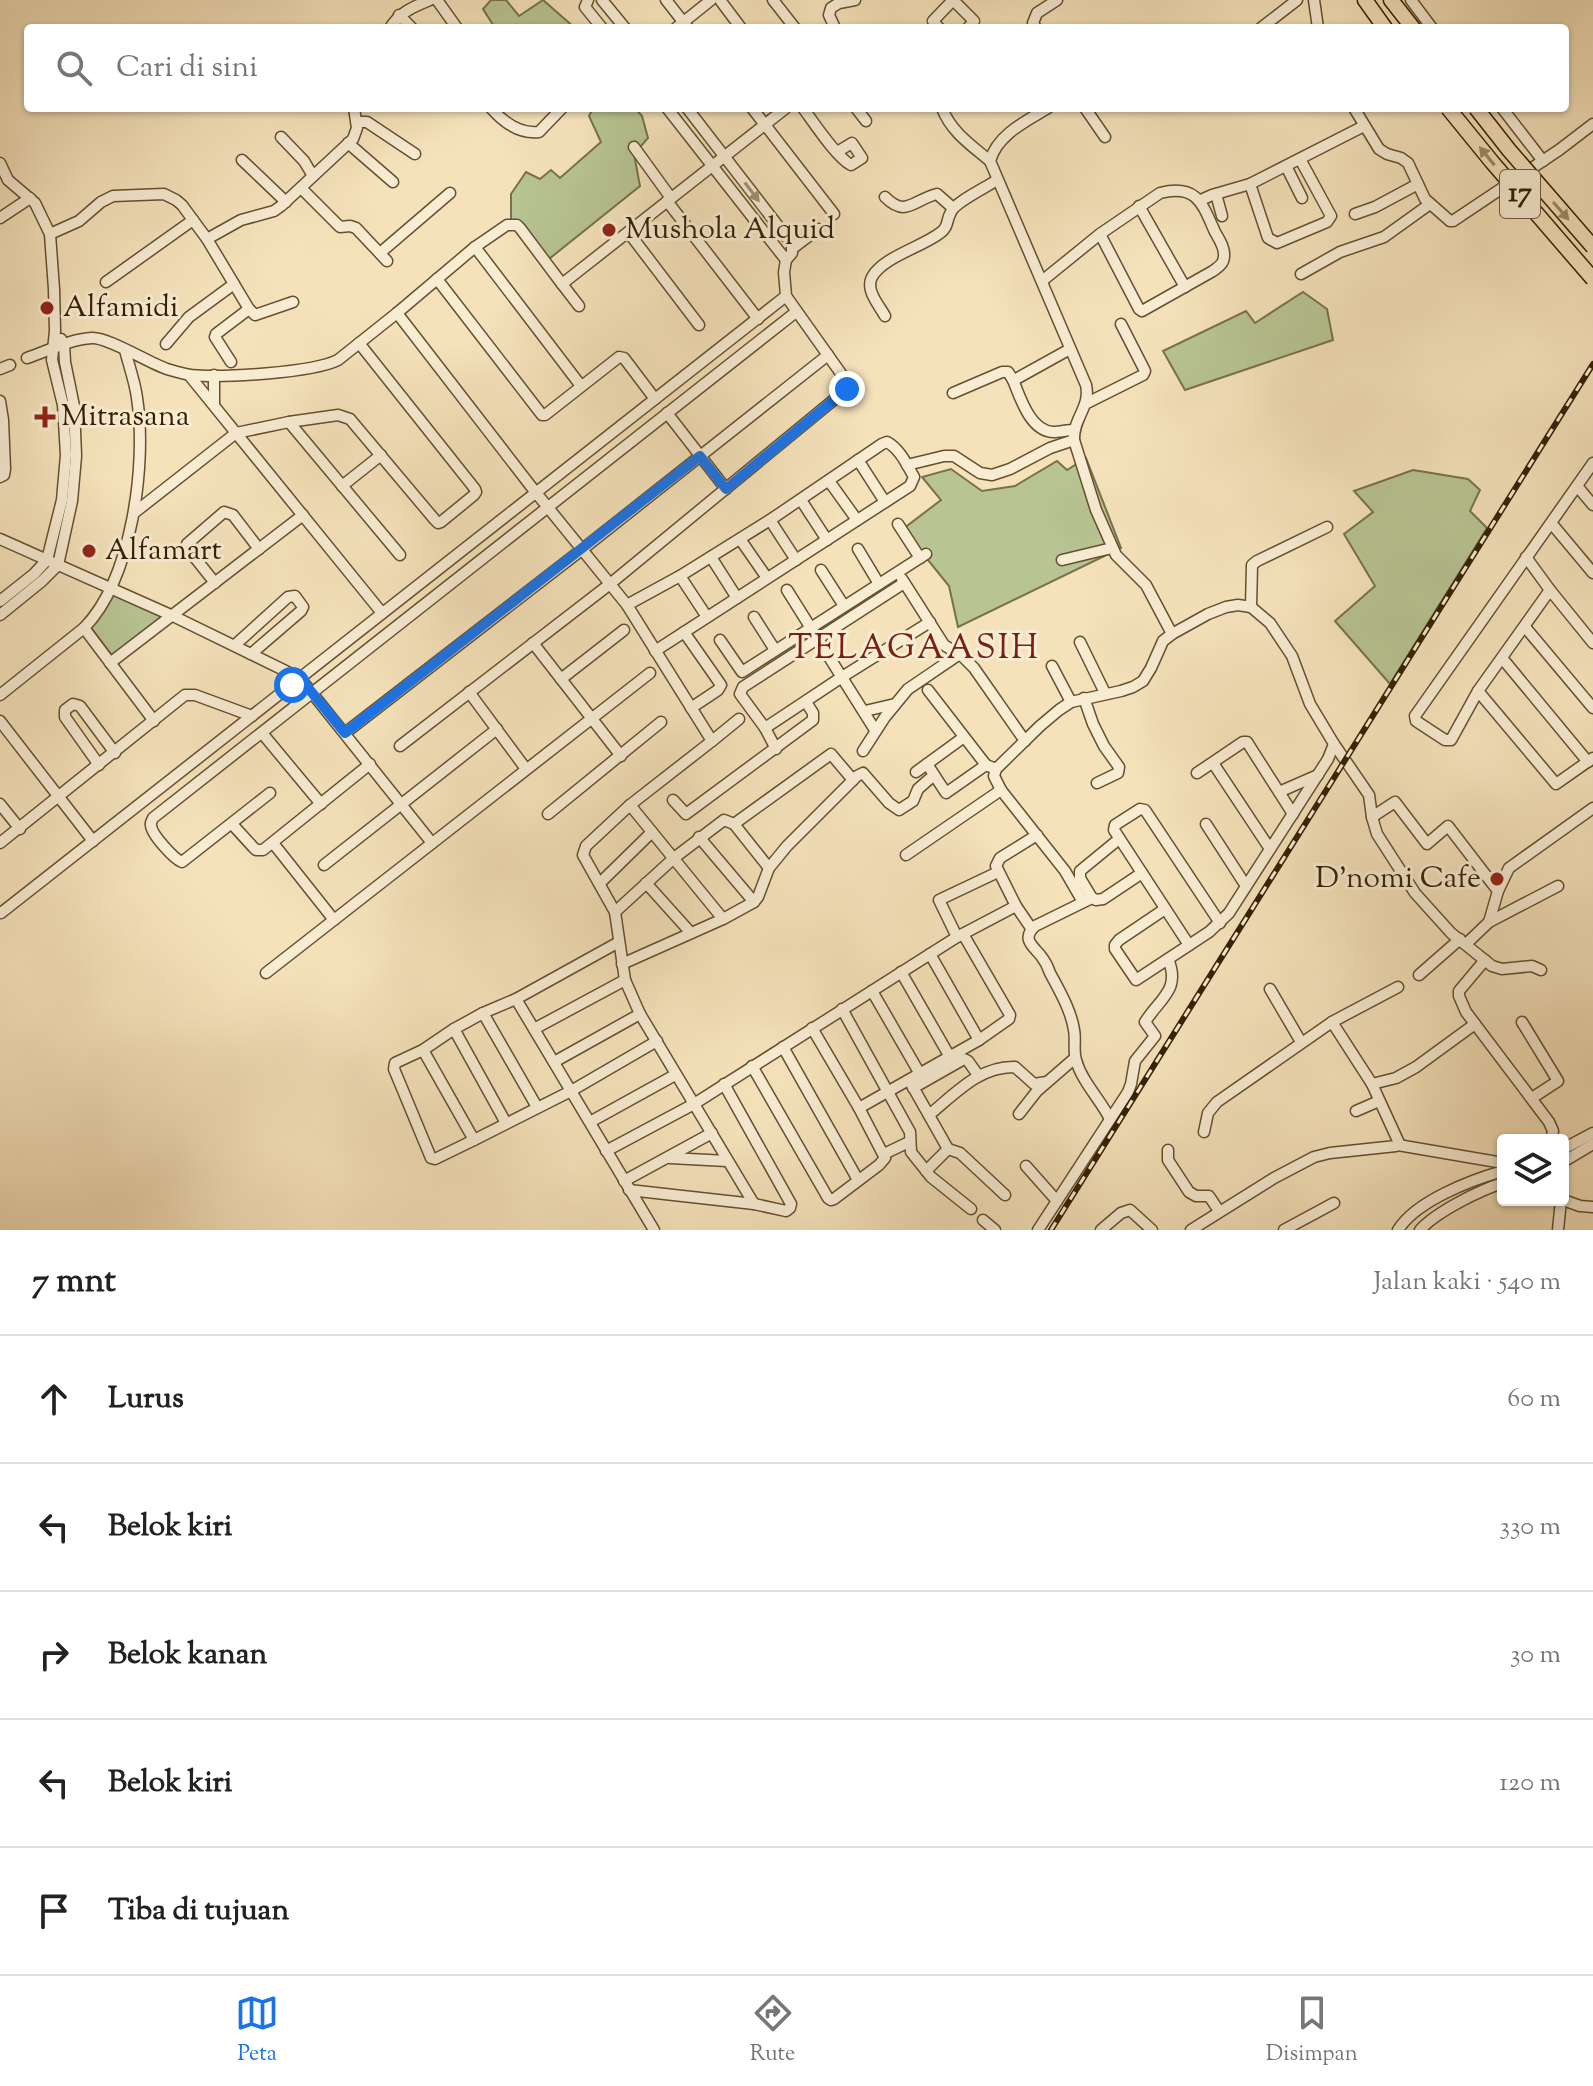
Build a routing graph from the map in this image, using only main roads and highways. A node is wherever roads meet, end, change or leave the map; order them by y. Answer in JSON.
{"nodes":[{"id":1,"x":1365,"y":0,"type":"edge"},
{"id":2,"x":1391,"y":0,"type":"edge"},
{"id":3,"x":1382,"y":24,"type":"edge"},
{"id":4,"x":1410,"y":24,"type":"edge"},
{"id":5,"x":1451,"y":112,"type":"edge"},
{"id":6,"x":1479,"y":112,"type":"edge"},
{"id":7,"x":1593,"y":247,"type":"edge"},
{"id":8,"x":1593,"y":279,"type":"edge"}],
"edges":[{"from":1,"to":3,"type":"highway"},
{"from":2,"to":4,"type":"highway"},
{"from":8,"to":5,"type":"highway","number":"17","one_way":true,"bridge":true},
{"from":6,"to":7,"type":"highway","number":"17","one_way":true,"bridge":true}]}
